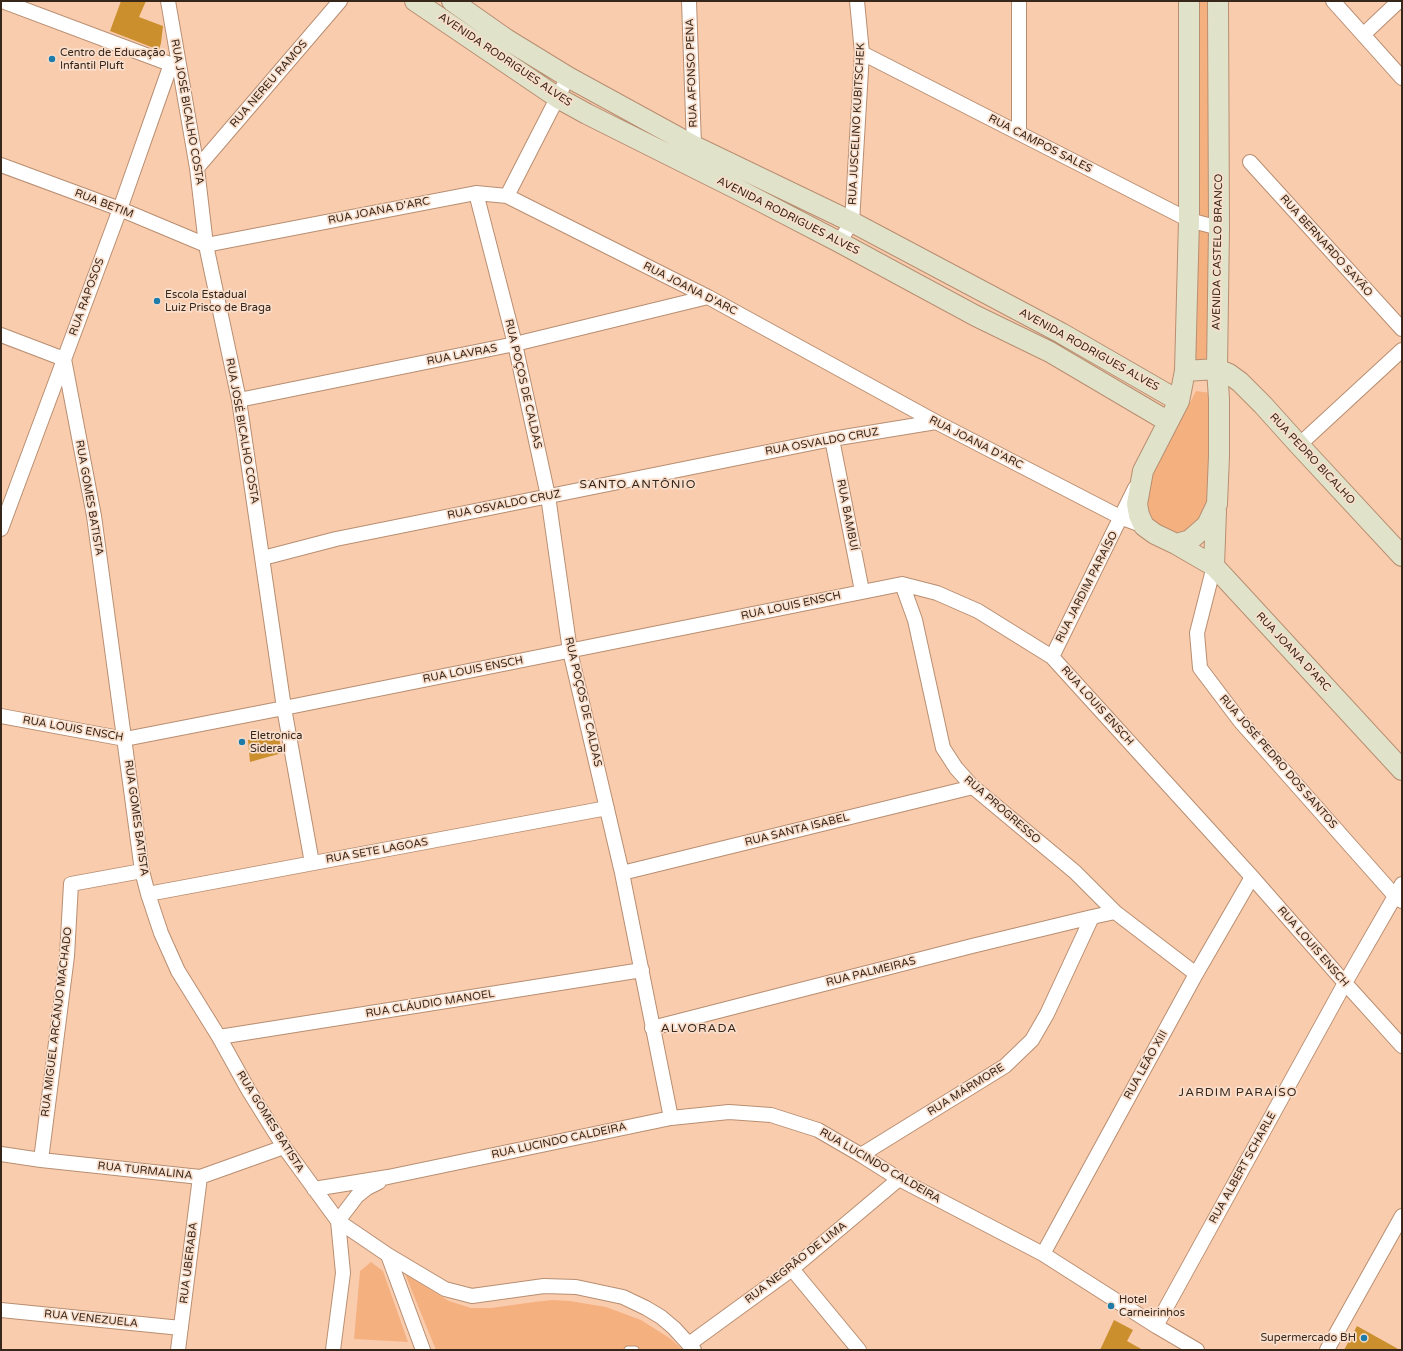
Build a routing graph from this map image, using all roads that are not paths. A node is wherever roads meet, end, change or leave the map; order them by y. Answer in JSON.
{"nodes":[{"id":1,"x":2,"y":1,"type":"edge"},
{"id":2,"x":168,"y":1,"type":"edge"},
{"id":3,"x":340,"y":1,"type":"edge"},
{"id":4,"x":415,"y":1,"type":"edge"},
{"id":5,"x":452,"y":1,"type":"edge"},
{"id":6,"x":689,"y":1,"type":"edge"},
{"id":7,"x":857,"y":1,"type":"edge"},
{"id":8,"x":1019,"y":1,"type":"edge"},
{"id":9,"x":1189,"y":1,"type":"edge"},
{"id":10,"x":1218,"y":1,"type":"edge"},
{"id":11,"x":1333,"y":1,"type":"edge"},
{"id":12,"x":1399,"y":1,"type":"edge"},
{"id":13,"x":1364,"y":34,"type":"junction"},
{"id":14,"x":862,"y":53,"type":"junction"},
{"id":15,"x":175,"y":66,"type":"junction"},
{"id":16,"x":568,"y":77,"type":"junction"},
{"id":17,"x":1402,"y":78,"type":"edge"},
{"id":18,"x":558,"y":98,"type":"junction"},
{"id":19,"x":1019,"y":132,"type":"junction"},
{"id":20,"x":694,"y":146,"type":"junction"},
{"id":21,"x":1250,"y":162,"type":"dead end"},
{"id":22,"x":687,"y":164,"type":"junction"},
{"id":23,"x":1,"y":165,"type":"edge"},
{"id":24,"x":198,"y":168,"type":"junction"},
{"id":25,"x":476,"y":193,"type":"junction"},
{"id":26,"x":507,"y":196,"type":"junction"},
{"id":27,"x":120,"y":209,"type":"junction"},
{"id":28,"x":1189,"y":220,"type":"junction"},
{"id":29,"x":852,"y":222,"type":"junction"},
{"id":30,"x":1220,"y":228,"type":"junction"},
{"id":31,"x":839,"y":242,"type":"junction"},
{"id":32,"x":206,"y":245,"type":"junction"},
{"id":33,"x":708,"y":297,"type":"junction"},
{"id":34,"x":1402,"y":329,"type":"edge"},
{"id":35,"x":1061,"y":333,"type":"junction"},
{"id":36,"x":1,"y":335,"type":"edge"},
{"id":37,"x":516,"y":344,"type":"junction"},
{"id":38,"x":1402,"y":350,"type":"edge"},
{"id":39,"x":1050,"y":352,"type":"junction"},
{"id":40,"x":64,"y":359,"type":"junction"},
{"id":41,"x":1217,"y":369,"type":"junction"},
{"id":42,"x":1185,"y":371,"type":"junction"},
{"id":43,"x":239,"y":400,"type":"junction"},
{"id":44,"x":1179,"y":401,"type":"junction"},
{"id":45,"x":1167,"y":421,"type":"junction"},
{"id":46,"x":936,"y":422,"type":"junction"},
{"id":47,"x":832,"y":439,"type":"junction"},
{"id":48,"x":1298,"y":445,"type":"junction"},
{"id":49,"x":1143,"y":471,"type":"junction"},
{"id":50,"x":548,"y":496,"type":"junction"},
{"id":51,"x":1217,"y":504,"type":"junction"},
{"id":52,"x":5,"y":506,"type":"edge"},
{"id":53,"x":1122,"y":518,"type":"junction"},
{"id":54,"x":1144,"y":526,"type":"junction"},
{"id":55,"x":1,"y":529,"type":"edge"},
{"id":56,"x":1176,"y":544,"type":"junction"},
{"id":57,"x":1402,"y":556,"type":"edge"},
{"id":58,"x":262,"y":558,"type":"junction"},
{"id":59,"x":1214,"y":566,"type":"junction"},
{"id":60,"x":902,"y":584,"type":"junction"},
{"id":61,"x":862,"y":591,"type":"junction"},
{"id":62,"x":570,"y":651,"type":"junction"},
{"id":63,"x":1052,"y":657,"type":"junction"},
{"id":64,"x":284,"y":708,"type":"junction"},
{"id":65,"x":1,"y":716,"type":"edge"},
{"id":66,"x":125,"y":738,"type":"junction"},
{"id":67,"x":1402,"y":770,"type":"edge"},
{"id":68,"x":973,"y":787,"type":"junction"},
{"id":69,"x":607,"y":808,"type":"junction"},
{"id":70,"x":312,"y":863,"type":"junction"},
{"id":71,"x":142,"y":871,"type":"junction"},
{"id":72,"x":622,"y":873,"type":"junction"},
{"id":73,"x":1252,"y":877,"type":"junction"},
{"id":74,"x":1402,"y":884,"type":"edge"},
{"id":75,"x":148,"y":894,"type":"junction"},
{"id":76,"x":1398,"y":899,"type":"edge"},
{"id":77,"x":1114,"y":912,"type":"junction"},
{"id":78,"x":1092,"y":917,"type":"junction"},
{"id":79,"x":642,"y":970,"type":"junction"},
{"id":80,"x":1196,"y":974,"type":"junction"},
{"id":81,"x":1345,"y":983,"type":"junction"},
{"id":82,"x":652,"y":1028,"type":"junction"},
{"id":83,"x":219,"y":1037,"type":"junction"},
{"id":84,"x":1402,"y":1046,"type":"edge"},
{"id":85,"x":671,"y":1118,"type":"junction"},
{"id":86,"x":284,"y":1147,"type":"junction"},
{"id":87,"x":1,"y":1154,"type":"edge"},
{"id":88,"x":861,"y":1155,"type":"junction"},
{"id":89,"x":41,"y":1160,"type":"junction"},
{"id":90,"x":200,"y":1177,"type":"junction"},
{"id":91,"x":388,"y":1177,"type":"junction"},
{"id":92,"x":899,"y":1179,"type":"junction"},
{"id":93,"x":314,"y":1189,"type":"junction"},
{"id":94,"x":1402,"y":1216,"type":"edge"},
{"id":95,"x":338,"y":1221,"type":"junction"},
{"id":96,"x":1043,"y":1254,"type":"junction"},
{"id":97,"x":388,"y":1255,"type":"junction"},
{"id":98,"x":792,"y":1269,"type":"junction"},
{"id":99,"x":1,"y":1310,"type":"edge"},
{"id":100,"x":1156,"y":1326,"type":"junction"},
{"id":101,"x":181,"y":1328,"type":"junction"},
{"id":102,"x":692,"y":1347,"type":"edge"},
{"id":103,"x":178,"y":1350,"type":"edge"},
{"id":104,"x":333,"y":1350,"type":"edge"},
{"id":105,"x":423,"y":1350,"type":"edge"},
{"id":106,"x":628,"y":1350,"type":"edge"},
{"id":107,"x":636,"y":1350,"type":"edge"},
{"id":108,"x":859,"y":1350,"type":"edge"},
{"id":109,"x":1197,"y":1350,"type":"edge"},
{"id":110,"x":1327,"y":1350,"type":"edge"}],
"edges":[{"from":1,"to":15,"type":"street"},
{"from":2,"to":15,"type":"street","name":"RUA JOSÉ BICALHO COSTA"},
{"from":3,"to":24,"type":"street","name":"RUA NEREU RAMOS"},
{"from":4,"to":18,"type":"street","name":"AVENIDA RODRIGUES ALVES"},
{"from":5,"to":16,"type":"street","name":"AVENIDA RODRIGUES ALVES"},
{"from":6,"to":20,"type":"street","name":"RUA AFONSO PENA"},
{"from":7,"to":14,"type":"street","name":"RUA JUSCELINO KUBITSCHEK"},
{"from":8,"to":19,"type":"street"},
{"from":9,"to":28,"type":"street"},
{"from":10,"to":30,"type":"street","name":"AVENIDA CASTELO BRANCO"},
{"from":11,"to":13,"type":"street"},
{"from":12,"to":13,"type":"street"},
{"from":13,"to":17,"type":"street"},
{"from":14,"to":19,"type":"street","name":"RUA CAMPOS SALES"},
{"from":14,"to":29,"type":"street","name":"RUA JUSCELINO KUBITSCHEK"},
{"from":15,"to":24,"type":"street","name":"RUA JOSÉ BICALHO COSTA"},
{"from":15,"to":27,"type":"street","name":"RUA RAPOSOS"},
{"from":16,"to":18,"type":"street"},
{"from":16,"to":20,"type":"street","name":"AVENIDA RODRIGUES ALVES"},
{"from":18,"to":22,"type":"street","name":"AVENIDA RODRIGUES ALVES"},
{"from":18,"to":26,"type":"street"},
{"from":19,"to":28,"type":"street","name":"RUA CAMPOS SALES"},
{"from":20,"to":22,"type":"street"},
{"from":20,"to":29,"type":"street","name":"AVENIDA RODRIGUES ALVES"},
{"from":21,"to":34,"type":"street","name":"RUA BERNARDO SAYÃO"},
{"from":22,"to":31,"type":"street","name":"AVENIDA RODRIGUES ALVES"},
{"from":23,"to":27,"type":"street","name":"RUA BETIM"},
{"from":24,"to":32,"type":"street","name":"RUA JOSÉ BICALHO COSTA"},
{"from":25,"to":26,"type":"street","name":"RUA JOANA D'ARC"},
{"from":25,"to":32,"type":"street","name":"RUA JOANA D'ARC"},
{"from":25,"to":37,"type":"street","name":"RUA POÇOS DE CALDAS"},
{"from":26,"to":33,"type":"street","name":"RUA JOANA D'ARC"},
{"from":27,"to":32,"type":"street","name":"RUA BETIM"},
{"from":27,"to":40,"type":"street","name":"RUA RAPOSOS"},
{"from":28,"to":30,"type":"street","name":"RUA CAMPOS SALES"},
{"from":28,"to":42,"type":"street"},
{"from":29,"to":31,"type":"street"},
{"from":29,"to":35,"type":"street","name":"AVENIDA RODRIGUES ALVES"},
{"from":30,"to":41,"type":"street","name":"AVENIDA CASTELO BRANCO"},
{"from":31,"to":39,"type":"street","name":"AVENIDA RODRIGUES ALVES"},
{"from":32,"to":43,"type":"street","name":"RUA JOSÉ BICALHO COSTA"},
{"from":33,"to":37,"type":"street","name":"RUA LAVRAS"},
{"from":33,"to":46,"type":"street","name":"RUA JOANA D'ARC"},
{"from":35,"to":39,"type":"street"},
{"from":35,"to":44,"type":"street","name":"AVENIDA RODRIGUES ALVES"},
{"from":36,"to":40,"type":"street"},
{"from":37,"to":43,"type":"street","name":"RUA LAVRAS"},
{"from":37,"to":50,"type":"street","name":"RUA POÇOS DE CALDAS"},
{"from":38,"to":48,"type":"street"},
{"from":39,"to":45,"type":"street","name":"AVENIDA RODRIGUES ALVES"},
{"from":40,"to":52,"type":"street","name":"RUA RAPOSOS"},
{"from":40,"to":66,"type":"street","name":"RUA GOMES BATISTA"},
{"from":41,"to":42,"type":"street"},
{"from":41,"to":48,"type":"street","name":"RUA PEDRO BICALHO"},
{"from":41,"to":51,"type":"street","name":"AVENIDA CASTELO BRANCO"},
{"from":42,"to":44,"type":"street"},
{"from":43,"to":58,"type":"street","name":"RUA JOSÉ BICALHO COSTA"},
{"from":44,"to":45,"type":"street"},
{"from":45,"to":49,"type":"street"},
{"from":46,"to":47,"type":"street","name":"RUA OSVALDO CRUZ"},
{"from":46,"to":53,"type":"street","name":"RUA JOANA D'ARC"},
{"from":47,"to":50,"type":"street","name":"RUA OSVALDO CRUZ"},
{"from":47,"to":61,"type":"street","name":"RUA BAMBUÍ"},
{"from":48,"to":57,"type":"street","name":"RUA PEDRO BICALHO"},
{"from":49,"to":53,"type":"street"},
{"from":49,"to":54,"type":"street"},
{"from":50,"to":58,"type":"street","name":"RUA OSVALDO CRUZ"},
{"from":50,"to":62,"type":"street","name":"RUA POÇOS DE CALDAS"},
{"from":51,"to":56,"type":"street","name":"AVENIDA CASTELO BRANCO"},
{"from":51,"to":59,"type":"street","name":"AVENIDA CASTELO BRANCO"},
{"from":52,"to":55,"type":"street","name":"RUA RAPOSOS"},
{"from":53,"to":54,"type":"street","name":"RUA JOANA D'ARC"},
{"from":53,"to":63,"type":"street","name":"RUA JARDIM PARAÍSO"},
{"from":54,"to":56,"type":"street"},
{"from":56,"to":59,"type":"street","name":"RUA JOANA D'ARC"},
{"from":58,"to":64,"type":"street","name":"RUA JOSÉ BICALHO COSTA"},
{"from":59,"to":67,"type":"street","name":"RUA JOANA D'ARC"},
{"from":59,"to":76,"type":"street","name":"RUA JOSÉ PEDRO DOS SANTOS"},
{"from":60,"to":61,"type":"street","name":"RUA LOUIS ENSCH"},
{"from":60,"to":63,"type":"street","name":"RUA LOUIS ENSCH"},
{"from":60,"to":68,"type":"street","name":"RUA PROGRESSO"},
{"from":61,"to":62,"type":"street","name":"RUA LOUIS ENSCH"},
{"from":62,"to":64,"type":"street","name":"RUA LOUIS ENSCH"},
{"from":62,"to":69,"type":"street","name":"RUA POÇOS DE CALDAS"},
{"from":63,"to":73,"type":"street","name":"RUA LOUIS ENSCH"},
{"from":64,"to":66,"type":"street","name":"RUA LOUIS ENSCH"},
{"from":64,"to":70,"type":"street","name":"RUA JOSÉ BICALHO COSTA"},
{"from":65,"to":66,"type":"street","name":"RUA LOUIS ENSCH"},
{"from":66,"to":71,"type":"street","name":"RUA GOMES BATISTA"},
{"from":68,"to":72,"type":"street","name":"RUA SANTA ISABEL"},
{"from":68,"to":77,"type":"street","name":"RUA PROGRESSO"},
{"from":69,"to":70,"type":"street","name":"RUA SETE LAGOAS"},
{"from":69,"to":72,"type":"street","name":"RUA POÇOS DE CALDAS"},
{"from":70,"to":75,"type":"street","name":"RUA SETE LAGOAS"},
{"from":71,"to":75,"type":"street","name":"RUA GOMES BATISTA"},
{"from":71,"to":89,"type":"street","name":"RUA MIGUEL ARCÂNJO MACHADO"},
{"from":72,"to":79,"type":"street","name":"RUA POÇOS DE CALDAS"},
{"from":73,"to":80,"type":"street","name":"RUA LEÃO XIII"},
{"from":73,"to":81,"type":"street","name":"RUA LOUIS ENSCH"},
{"from":74,"to":76,"type":"street","name":"RUA ALBERT SCHARLE"},
{"from":75,"to":83,"type":"street","name":"RUA GOMES BATISTA"},
{"from":76,"to":81,"type":"street","name":"RUA ALBERT SCHARLE"},
{"from":77,"to":78,"type":"street"},
{"from":77,"to":80,"type":"street","name":"RUA PROGRESSO"},
{"from":78,"to":82,"type":"street","name":"RUA PALMEIRAS"},
{"from":78,"to":88,"type":"street","name":"RUA MÁRMORE"},
{"from":79,"to":82,"type":"street","name":"RUA POÇOS DE CALDAS"},
{"from":79,"to":83,"type":"street","name":"RUA CLÁUDIO MANOEL"},
{"from":80,"to":96,"type":"street","name":"RUA LEÃO XIII"},
{"from":81,"to":84,"type":"street","name":"RUA LOUIS ENSCH"},
{"from":81,"to":100,"type":"street","name":"RUA ALBERT SCHARLE"},
{"from":82,"to":85,"type":"street","name":"RUA POÇOS DE CALDAS"},
{"from":83,"to":86,"type":"street","name":"RUA GOMES BATISTA"},
{"from":85,"to":88,"type":"street","name":"RUA LUCINDO CALDEIRA"},
{"from":85,"to":91,"type":"street","name":"RUA LUCINDO CALDEIRA"},
{"from":86,"to":90,"type":"street","name":"RUA TURMALINA"},
{"from":86,"to":93,"type":"street","name":"RUA GOMES BATISTA"},
{"from":87,"to":89,"type":"street","name":"RUA TURMALINA"},
{"from":88,"to":92,"type":"street","name":"RUA LUCINDO CALDEIRA"},
{"from":89,"to":90,"type":"street","name":"RUA TURMALINA"},
{"from":90,"to":101,"type":"street","name":"RUA UBERABA"},
{"from":91,"to":93,"type":"street","name":"RUA LUCINDO CALDEIRA"},
{"from":91,"to":95,"type":"street","name":"RUA LUCINDO CALDEIRA"},
{"from":92,"to":96,"type":"street","name":"RUA LUCINDO CALDEIRA"},
{"from":92,"to":98,"type":"street","name":"RUA NEGRÃO DE LIMA"},
{"from":93,"to":95,"type":"street"},
{"from":94,"to":110,"type":"street"},
{"from":95,"to":97,"type":"street"},
{"from":95,"to":104,"type":"street"},
{"from":96,"to":100,"type":"street","name":"RUA LUCINDO CALDEIRA"},
{"from":97,"to":102,"type":"street"},
{"from":97,"to":105,"type":"street"},
{"from":98,"to":102,"type":"street","name":"RUA NEGRÃO DE LIMA"},
{"from":98,"to":108,"type":"street"},
{"from":99,"to":101,"type":"street","name":"RUA VENEZUELA"},
{"from":100,"to":109,"type":"street","name":"RUA LUCINDO CALDEIRA"},
{"from":101,"to":103,"type":"street","name":"RUA UBERABA"},
{"from":106,"to":107,"type":"lane"}]}
